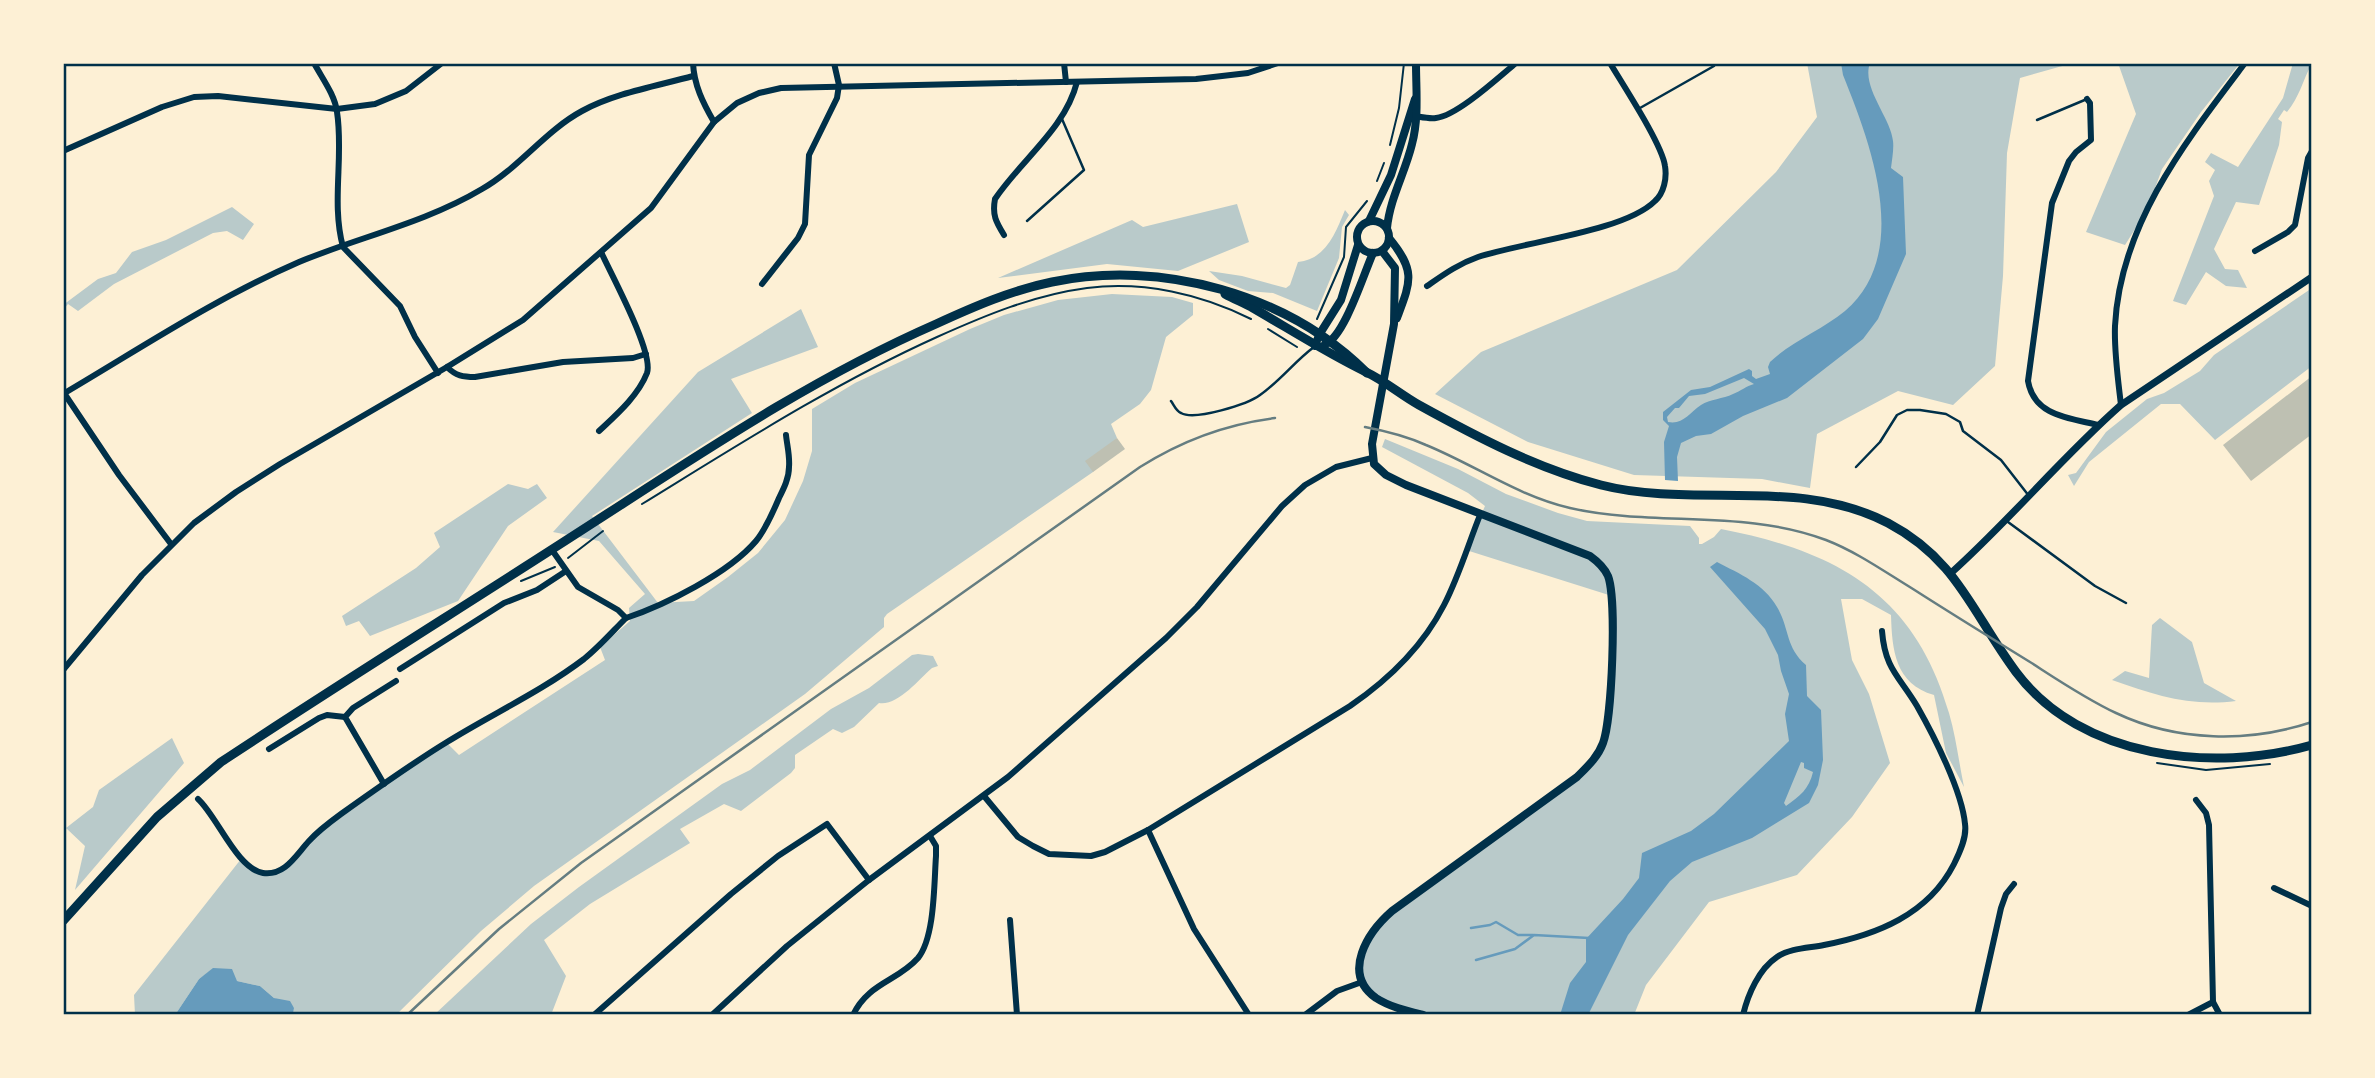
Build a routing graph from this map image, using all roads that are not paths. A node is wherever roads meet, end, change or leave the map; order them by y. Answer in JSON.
{"nodes":[{"id":1,"x":314,"y":63,"type":"edge"},
{"id":2,"x":442,"y":63,"type":"edge"},
{"id":3,"x":693,"y":63,"type":"edge"},
{"id":4,"x":834,"y":63,"type":"edge"},
{"id":5,"x":1064,"y":63,"type":"edge"},
{"id":6,"x":1278,"y":63,"type":"edge"},
{"id":7,"x":1416,"y":63,"type":"edge"},
{"id":8,"x":1516,"y":63,"type":"edge"},
{"id":9,"x":1610,"y":63,"type":"edge"},
{"id":10,"x":2245,"y":63,"type":"edge"},
{"id":11,"x":1714,"y":66,"type":"dead end"},
{"id":12,"x":693,"y":76,"type":"junction"},
{"id":13,"x":1066,"y":82,"type":"junction"},
{"id":14,"x":1077,"y":82,"type":"junction"},
{"id":15,"x":839,"y":85,"type":"junction"},
{"id":16,"x":2087,"y":99,"type":"joint"},
{"id":17,"x":337,"y":109,"type":"junction"},
{"id":18,"x":1637,"y":109,"type":"junction"},
{"id":19,"x":1413,"y":116,"type":"junction"},
{"id":20,"x":1062,"y":119,"type":"junction"},
{"id":21,"x":2037,"y":120,"type":"dead end"},
{"id":22,"x":714,"y":122,"type":"junction"},
{"id":23,"x":63,"y":151,"type":"edge"},
{"id":24,"x":2312,"y":151,"type":"edge"},
{"id":25,"x":1027,"y":220,"type":"dead end"},
{"id":26,"x":1369,"y":221,"type":"junction"},
{"id":27,"x":1387,"y":228,"type":"junction"},
{"id":28,"x":1004,"y":235,"type":"dead end"},
{"id":29,"x":1389,"y":238,"type":"junction"},
{"id":30,"x":1358,"y":245,"type":"junction"},
{"id":31,"x":343,"y":247,"type":"junction"},
{"id":32,"x":2255,"y":251,"type":"dead end"},
{"id":33,"x":1377,"y":252,"type":"junction"},
{"id":34,"x":602,"y":254,"type":"junction"},
{"id":35,"x":2312,"y":277,"type":"edge"},
{"id":36,"x":762,"y":284,"type":"dead end"},
{"id":37,"x":1427,"y":286,"type":"dead end"},
{"id":38,"x":1221,"y":291,"type":"junction"},
{"id":39,"x":1394,"y":324,"type":"junction"},
{"id":40,"x":1319,"y":335,"type":"junction"},
{"id":41,"x":1330,"y":342,"type":"junction"},
{"id":42,"x":1315,"y":346,"type":"junction"},
{"id":43,"x":646,"y":354,"type":"junction"},
{"id":44,"x":447,"y":367,"type":"junction"},
{"id":45,"x":438,"y":373,"type":"junction"},
{"id":46,"x":1367,"y":373,"type":"junction"},
{"id":47,"x":64,"y":393,"type":"edge"},
{"id":48,"x":1171,"y":401,"type":"dead end"},
{"id":49,"x":2121,"y":405,"type":"junction"},
{"id":50,"x":2098,"y":425,"type":"junction"},
{"id":51,"x":599,"y":431,"type":"dead end"},
{"id":52,"x":786,"y":435,"type":"dead end"},
{"id":53,"x":1373,"y":458,"type":"junction"},
{"id":54,"x":1856,"y":467,"type":"dead end"},
{"id":55,"x":2029,"y":496,"type":"junction"},
{"id":56,"x":1480,"y":515,"type":"junction"},
{"id":57,"x":2006,"y":520,"type":"junction"},
{"id":58,"x":171,"y":544,"type":"junction"},
{"id":59,"x":552,"y":550,"type":"junction"},
{"id":60,"x":566,"y":571,"type":"junction"},
{"id":61,"x":1951,"y":573,"type":"junction"},
{"id":62,"x":2126,"y":603,"type":"dead end"},
{"id":63,"x":626,"y":618,"type":"junction"},
{"id":64,"x":1882,"y":631,"type":"dead end"},
{"id":65,"x":400,"y":669,"type":"dead end"},
{"id":66,"x":63,"y":670,"type":"edge"},
{"id":67,"x":396,"y":681,"type":"dead end"},
{"id":68,"x":345,"y":717,"type":"junction"},
{"id":69,"x":2312,"y":745,"type":"edge"},
{"id":70,"x":269,"y":749,"type":"dead end"},
{"id":71,"x":384,"y":783,"type":"junction"},
{"id":72,"x":984,"y":796,"type":"junction"},
{"id":73,"x":198,"y":799,"type":"dead end"},
{"id":74,"x":2196,"y":800,"type":"dead end"},
{"id":75,"x":1148,"y":830,"type":"junction"},
{"id":76,"x":930,"y":836,"type":"junction"},
{"id":77,"x":869,"y":880,"type":"junction"},
{"id":78,"x":2014,"y":884,"type":"dead end"},
{"id":79,"x":2274,"y":888,"type":"dead end"},
{"id":80,"x":2312,"y":906,"type":"edge"},
{"id":81,"x":1010,"y":920,"type":"dead end"},
{"id":82,"x":63,"y":921,"type":"edge"},
{"id":83,"x":1362,"y":982,"type":"junction"},
{"id":84,"x":2213,"y":1002,"type":"junction"},
{"id":85,"x":594,"y":1015,"type":"edge"},
{"id":86,"x":712,"y":1015,"type":"edge"},
{"id":87,"x":853,"y":1015,"type":"edge"},
{"id":88,"x":1017,"y":1015,"type":"edge"},
{"id":89,"x":1249,"y":1015,"type":"edge"},
{"id":90,"x":1305,"y":1015,"type":"edge"},
{"id":91,"x":1423,"y":1015,"type":"edge"},
{"id":92,"x":1743,"y":1015,"type":"edge"},
{"id":93,"x":1977,"y":1015,"type":"edge"},
{"id":94,"x":2188,"y":1015,"type":"edge"},
{"id":95,"x":2220,"y":1015,"type":"edge"}],
"edges":[{"from":1,"to":17,"type":"street"},
{"from":2,"to":17,"type":"street"},
{"from":3,"to":12,"type":"street"},
{"from":4,"to":15,"type":"street"},
{"from":5,"to":13,"type":"street"},
{"from":6,"to":14,"type":"street"},
{"from":7,"to":19,"type":"main road"},
{"from":8,"to":19,"type":"street"},
{"from":9,"to":18,"type":"street"},
{"from":10,"to":49,"type":"street"},
{"from":11,"to":18,"type":"lane"},
{"from":12,"to":22,"type":"street"},
{"from":12,"to":31,"type":"street"},
{"from":13,"to":14,"type":"street"},
{"from":13,"to":15,"type":"street"},
{"from":14,"to":20,"type":"street"},
{"from":15,"to":22,"type":"street"},
{"from":15,"to":36,"type":"street"},
{"from":16,"to":21,"type":"lane"},
{"from":16,"to":50,"type":"street"},
{"from":17,"to":23,"type":"street"},
{"from":17,"to":31,"type":"street"},
{"from":18,"to":37,"type":"street"},
{"from":19,"to":26,"type":"main road"},
{"from":19,"to":27,"type":"main road"},
{"from":20,"to":25,"type":"lane"},
{"from":20,"to":28,"type":"street"},
{"from":22,"to":34,"type":"street"},
{"from":24,"to":32,"type":"street"},
{"from":26,"to":27,"type":"main road"},
{"from":26,"to":30,"type":"main road"},
{"from":27,"to":29,"type":"main road"},
{"from":29,"to":33,"type":"main road"},
{"from":29,"to":39,"type":"main road"},
{"from":30,"to":33,"type":"main road"},
{"from":30,"to":40,"type":"main road"},
{"from":31,"to":45,"type":"street"},
{"from":31,"to":47,"type":"street"},
{"from":33,"to":39,"type":"main road"},
{"from":33,"to":41,"type":"main road"},
{"from":34,"to":43,"type":"street"},
{"from":34,"to":44,"type":"street"},
{"from":35,"to":49,"type":"street"},
{"from":38,"to":40,"type":"main road"},
{"from":38,"to":42,"type":"main road"},
{"from":38,"to":59,"type":"main road"},
{"from":39,"to":53,"type":"main road"},
{"from":40,"to":41,"type":"main road"},
{"from":40,"to":42,"type":"main road"},
{"from":41,"to":42,"type":"main road"},
{"from":41,"to":46,"type":"main road"},
{"from":42,"to":46,"type":"main road"},
{"from":42,"to":48,"type":"lane"},
{"from":43,"to":44,"type":"street"},
{"from":43,"to":51,"type":"street"},
{"from":44,"to":45,"type":"street"},
{"from":45,"to":58,"type":"street"},
{"from":46,"to":61,"type":"main road"},
{"from":47,"to":58,"type":"street"},
{"from":49,"to":50,"type":"street"},
{"from":50,"to":55,"type":"street"},
{"from":52,"to":63,"type":"street"},
{"from":53,"to":56,"type":"main road"},
{"from":53,"to":72,"type":"street"},
{"from":54,"to":55,"type":"lane"},
{"from":55,"to":57,"type":"street"},
{"from":56,"to":75,"type":"street"},
{"from":56,"to":83,"type":"main road"},
{"from":57,"to":61,"type":"street"},
{"from":57,"to":62,"type":"lane"},
{"from":58,"to":66,"type":"street"},
{"from":59,"to":60,"type":"street"},
{"from":59,"to":82,"type":"main road"},
{"from":60,"to":63,"type":"street"},
{"from":60,"to":65,"type":"street"},
{"from":61,"to":69,"type":"main road"},
{"from":63,"to":71,"type":"street"},
{"from":64,"to":92,"type":"street"},
{"from":67,"to":68,"type":"street"},
{"from":68,"to":70,"type":"street"},
{"from":68,"to":71,"type":"street"},
{"from":71,"to":73,"type":"street"},
{"from":72,"to":75,"type":"street"},
{"from":72,"to":76,"type":"street"},
{"from":74,"to":84,"type":"street"},
{"from":75,"to":89,"type":"street"},
{"from":76,"to":77,"type":"street"},
{"from":76,"to":87,"type":"street"},
{"from":77,"to":85,"type":"street"},
{"from":77,"to":86,"type":"street"},
{"from":78,"to":93,"type":"street"},
{"from":79,"to":80,"type":"street"},
{"from":81,"to":88,"type":"street"},
{"from":83,"to":90,"type":"street"},
{"from":83,"to":91,"type":"main road"},
{"from":84,"to":94,"type":"street"},
{"from":84,"to":95,"type":"street"}]}
